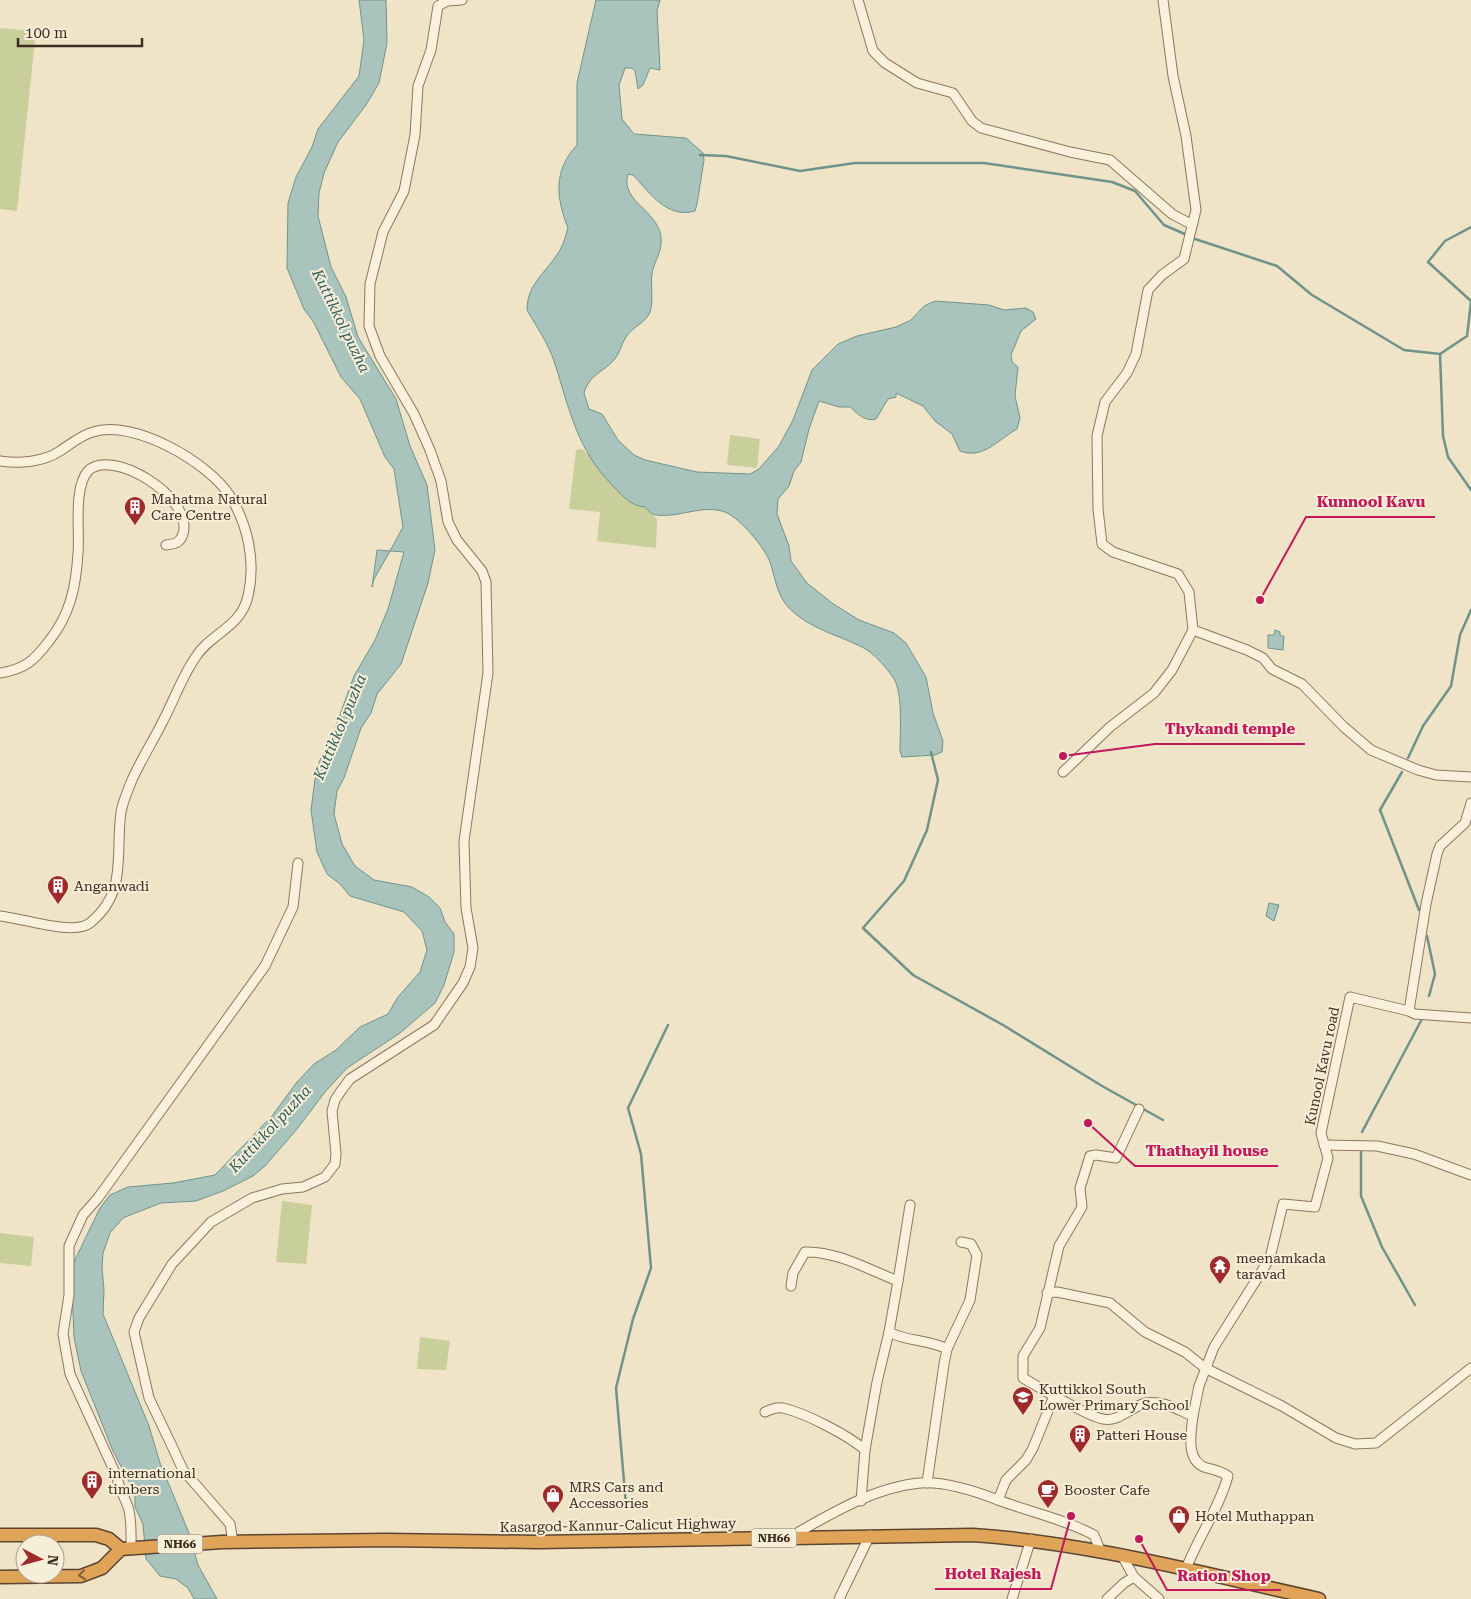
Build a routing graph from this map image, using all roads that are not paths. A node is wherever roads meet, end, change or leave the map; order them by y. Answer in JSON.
{"nodes":[{"id":1,"x":462,"y":0,"type":"edge"},
{"id":2,"x":858,"y":0,"type":"edge"},
{"id":3,"x":1163,"y":0,"type":"edge"},
{"id":4,"x":1192,"y":225,"type":"junction"},
{"id":5,"x":0,"y":461,"type":"edge"},
{"id":6,"x":166,"y":545,"type":"dead end"},
{"id":7,"x":1193,"y":630,"type":"junction"},
{"id":8,"x":0,"y":673,"type":"edge"},
{"id":9,"x":1063,"y":772,"type":"dead end"},
{"id":10,"x":1471,"y":777,"type":"edge"},
{"id":11,"x":1471,"y":803,"type":"edge"},
{"id":12,"x":298,"y":863,"type":"dead end"},
{"id":13,"x":0,"y":916,"type":"edge"},
{"id":14,"x":1410,"y":1011,"type":"junction"},
{"id":15,"x":1471,"y":1018,"type":"edge"},
{"id":16,"x":1139,"y":1110,"type":"dead end"},
{"id":17,"x":1324,"y":1145,"type":"junction"},
{"id":18,"x":1471,"y":1175,"type":"edge"},
{"id":19,"x":910,"y":1204,"type":"dead end"},
{"id":20,"x":961,"y":1242,"type":"dead end"},
{"id":21,"x":898,"y":1280,"type":"junction"},
{"id":22,"x":791,"y":1286,"type":"dead end"},
{"id":23,"x":1047,"y":1293,"type":"junction"},
{"id":24,"x":889,"y":1332,"type":"junction"},
{"id":25,"x":947,"y":1349,"type":"junction"},
{"id":26,"x":1205,"y":1368,"type":"junction"},
{"id":27,"x":1471,"y":1368,"type":"edge"},
{"id":28,"x":1054,"y":1396,"type":"junction"},
{"id":29,"x":765,"y":1412,"type":"dead end"},
{"id":30,"x":1193,"y":1416,"type":"junction"},
{"id":31,"x":865,"y":1450,"type":"junction"},
{"id":32,"x":927,"y":1483,"type":"junction"},
{"id":33,"x":998,"y":1500,"type":"junction"},
{"id":34,"x":861,"y":1501,"type":"junction"},
{"id":35,"x":0,"y":1535,"type":"edge"},
{"id":36,"x":870,"y":1535,"type":"junction"},
{"id":37,"x":790,"y":1537,"type":"junction"},
{"id":38,"x":1030,"y":1539,"type":"junction"},
{"id":39,"x":227,"y":1542,"type":"junction"},
{"id":40,"x":130,"y":1548,"type":"junction"},
{"id":41,"x":1100,"y":1550,"type":"junction"},
{"id":42,"x":1121,"y":1554,"type":"junction"},
{"id":43,"x":1186,"y":1569,"type":"junction"},
{"id":44,"x":0,"y":1577,"type":"edge"},
{"id":45,"x":1134,"y":1577,"type":"junction"},
{"id":46,"x":839,"y":1599,"type":"edge"},
{"id":47,"x":1012,"y":1599,"type":"edge"},
{"id":48,"x":1107,"y":1599,"type":"edge"},
{"id":49,"x":1159,"y":1599,"type":"edge"},
{"id":50,"x":1319,"y":1599,"type":"edge"}],
"edges":[{"from":1,"to":39,"type":"street"},
{"from":2,"to":4,"type":"street"},
{"from":3,"to":4,"type":"street"},
{"from":4,"to":7,"type":"street"},
{"from":5,"to":13,"type":"street"},
{"from":6,"to":8,"type":"street"},
{"from":7,"to":9,"type":"street"},
{"from":7,"to":10,"type":"street"},
{"from":11,"to":14,"type":"street"},
{"from":12,"to":40,"type":"street"},
{"from":14,"to":15,"type":"street","name":"Kunool Kavu road"},
{"from":14,"to":17,"type":"street","name":"Kunool Kavu road"},
{"from":16,"to":23,"type":"street"},
{"from":17,"to":18,"type":"street"},
{"from":17,"to":26,"type":"street","name":"Kunool Kavu road"},
{"from":19,"to":21,"type":"street"},
{"from":20,"to":25,"type":"street"},
{"from":21,"to":22,"type":"street"},
{"from":21,"to":24,"type":"street"},
{"from":23,"to":26,"type":"street"},
{"from":23,"to":28,"type":"street"},
{"from":24,"to":25,"type":"street"},
{"from":24,"to":31,"type":"street"},
{"from":25,"to":32,"type":"street"},
{"from":26,"to":27,"type":"street"},
{"from":26,"to":30,"type":"street","name":"Kunool Kavu road"},
{"from":28,"to":30,"type":"street"},
{"from":28,"to":33,"type":"street"},
{"from":29,"to":31,"type":"street"},
{"from":30,"to":43,"type":"street","name":"Kunool Kavu road"},
{"from":31,"to":34,"type":"street"},
{"from":32,"to":33,"type":"street"},
{"from":32,"to":34,"type":"street"},
{"from":33,"to":41,"type":"street"},
{"from":34,"to":37,"type":"street"},
{"from":35,"to":40,"type":"highway"},
{"from":36,"to":37,"type":"highway","name":"Kasargod-Kannur-Calicut Highway","number":"NH66"},
{"from":36,"to":38,"type":"highway","name":"Kasargod-Kannur-Calicut Highway","number":"NH66"},
{"from":36,"to":46,"type":"street"},
{"from":37,"to":39,"type":"highway","name":"Kasargod-Kannur-Calicut Highway","number":"NH66"},
{"from":38,"to":41,"type":"highway","name":"Kasargod-Kannur-Calicut Highway","number":"NH66"},
{"from":38,"to":47,"type":"street"},
{"from":39,"to":40,"type":"highway","name":"Kasargod-Kannur-Calicut Highway","number":"NH66"},
{"from":40,"to":44,"type":"highway","one_way":true},
{"from":41,"to":42,"type":"highway","name":"Kasargod-Kannur-Calicut Highway","number":"NH66"},
{"from":42,"to":43,"type":"highway","name":"Kasargod-Kannur-Calicut Highway","number":"NH66"},
{"from":42,"to":45,"type":"street"},
{"from":43,"to":50,"type":"highway","name":"Kasargod-Kannur-Calicut Highway","number":"NH66"},
{"from":45,"to":48,"type":"street"},
{"from":45,"to":49,"type":"street"}]}
